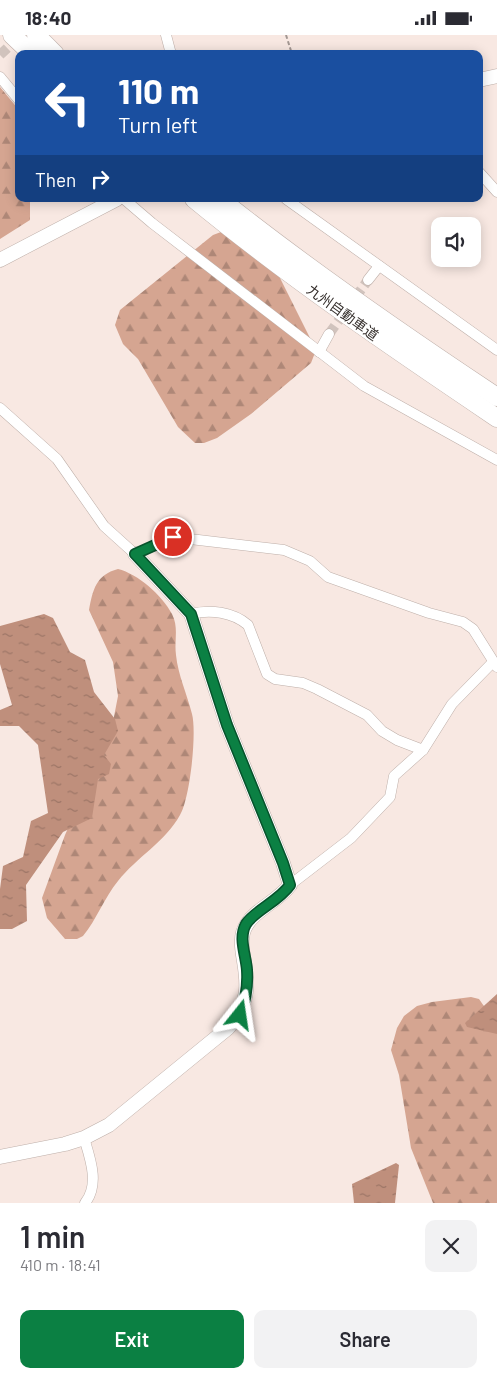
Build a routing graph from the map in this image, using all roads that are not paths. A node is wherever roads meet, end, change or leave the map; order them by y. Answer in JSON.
{"nodes":[{"id":1,"x":12,"y":35,"type":"edge"},
{"id":2,"x":36,"y":35,"type":"edge"},
{"id":3,"x":44,"y":35,"type":"edge"},
{"id":4,"x":166,"y":35,"type":"edge"},
{"id":5,"x":28,"y":50,"type":"edge"},
{"id":6,"x":51,"y":50,"type":"edge"},
{"id":7,"x":57,"y":50,"type":"edge"},
{"id":8,"x":169,"y":50,"type":"edge"},
{"id":9,"x":497,"y":76,"type":"edge"},
{"id":10,"x":0,"y":77,"type":"edge"},
{"id":11,"x":483,"y":79,"type":"edge"},
{"id":12,"x":15,"y":96,"type":"edge"},
{"id":13,"x":483,"y":177,"type":"edge"},
{"id":14,"x":497,"y":192,"type":"edge"},
{"id":15,"x":111,"y":202,"type":"edge"},
{"id":16,"x":121,"y":202,"type":"edge"},
{"id":17,"x":198,"y":202,"type":"edge"},
{"id":18,"x":224,"y":202,"type":"edge"},
{"id":19,"x":290,"y":202,"type":"edge"},
{"id":20,"x":0,"y":261,"type":"edge"},
{"id":21,"x":379,"y":267,"type":"junction"},
{"id":22,"x":368,"y":280,"type":"tunnel mouth"},
{"id":23,"x":329,"y":333,"type":"tunnel mouth"},
{"id":24,"x":497,"y":350,"type":"edge"},
{"id":25,"x":319,"y":352,"type":"junction"},
{"id":26,"x":497,"y":397,"type":"edge"},
{"id":27,"x":0,"y":408,"type":"edge"},
{"id":28,"x":497,"y":418,"type":"edge"},
{"id":29,"x":497,"y":460,"type":"edge"},
{"id":30,"x":135,"y":554,"type":"junction"},
{"id":31,"x":191,"y":614,"type":"junction"},
{"id":32,"x":494,"y":658,"type":"edge"},
{"id":33,"x":423,"y":750,"type":"junction"},
{"id":34,"x":290,"y":885,"type":"junction"},
{"id":35,"x":84,"y":1138,"type":"junction"},
{"id":36,"x":0,"y":1157,"type":"edge"},
{"id":37,"x":85,"y":1203,"type":"edge"}],
"edges":[{"from":1,"to":5,"type":"highway"},
{"from":2,"to":6,"type":"highway"},
{"from":3,"to":7,"type":"highway"},
{"from":4,"to":8,"type":"street"},
{"from":9,"to":11,"type":"street"},
{"from":10,"to":12,"type":"street"},
{"from":13,"to":14,"type":"street"},
{"from":15,"to":20,"type":"street"},
{"from":16,"to":25,"type":"street"},
{"from":17,"to":28,"type":"highway","name":"九州自動車道"},
{"from":18,"to":26,"type":"highway","name":"九州自動車道"},
{"from":19,"to":21,"type":"street"},
{"from":21,"to":22,"type":"street"},
{"from":21,"to":24,"type":"street"},
{"from":23,"to":25,"type":"street"},
{"from":25,"to":29,"type":"street"},
{"from":27,"to":30,"type":"street"},
{"from":30,"to":31,"type":"street"},
{"from":30,"to":32,"type":"street"},
{"from":31,"to":33,"type":"street"},
{"from":31,"to":34,"type":"street"},
{"from":32,"to":33,"type":"street"},
{"from":33,"to":34,"type":"street"},
{"from":34,"to":35,"type":"street"},
{"from":35,"to":36,"type":"street"},
{"from":35,"to":37,"type":"street"}]}
